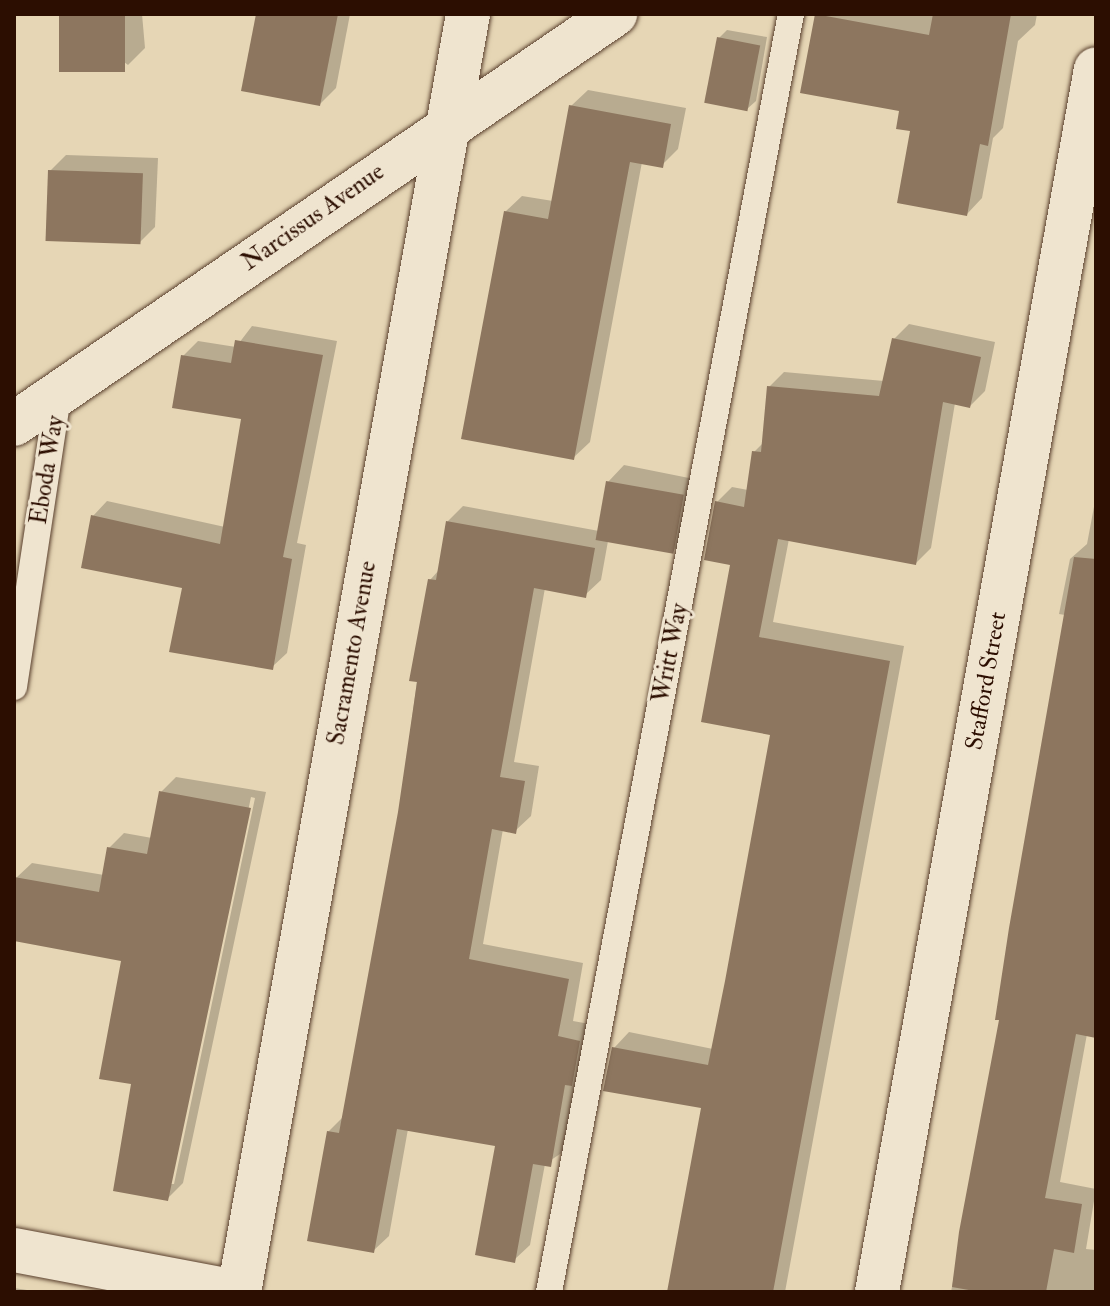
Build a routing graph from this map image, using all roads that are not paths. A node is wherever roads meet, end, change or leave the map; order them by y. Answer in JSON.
{"nodes":[{"id":1,"x":468,"y":14,"type":"edge"},
{"id":2,"x":615,"y":14,"type":"edge"},
{"id":3,"x":791,"y":14,"type":"edge"},
{"id":4,"x":1096,"y":69,"type":"edge"},
{"id":5,"x":446,"y":124,"type":"junction"},
{"id":6,"x":58,"y":395,"type":"junction"},
{"id":7,"x":14,"y":424,"type":"edge"},
{"id":8,"x":14,"y":687,"type":"edge"},
{"id":9,"x":14,"y":1250,"type":"edge"},
{"id":10,"x":237,"y":1292,"type":"edge"},
{"id":11,"x":549,"y":1292,"type":"edge"},
{"id":12,"x":877,"y":1292,"type":"edge"}],
"edges":[{"from":1,"to":5,"type":"street","name":"Sacramento Avenue"},
{"from":2,"to":5,"type":"street","name":"Narcissus Avenue"},
{"from":3,"to":11,"type":"lane","name":"Writt Way"},
{"from":4,"to":12,"type":"street","name":"Stafford Street"},
{"from":5,"to":6,"type":"street","name":"Narcissus Avenue"},
{"from":5,"to":10,"type":"street","name":"Sacramento Avenue"},
{"from":6,"to":7,"type":"street","name":"Narcissus Avenue"},
{"from":6,"to":8,"type":"lane","name":"Eboda Way"},
{"from":9,"to":10,"type":"street"}]}
